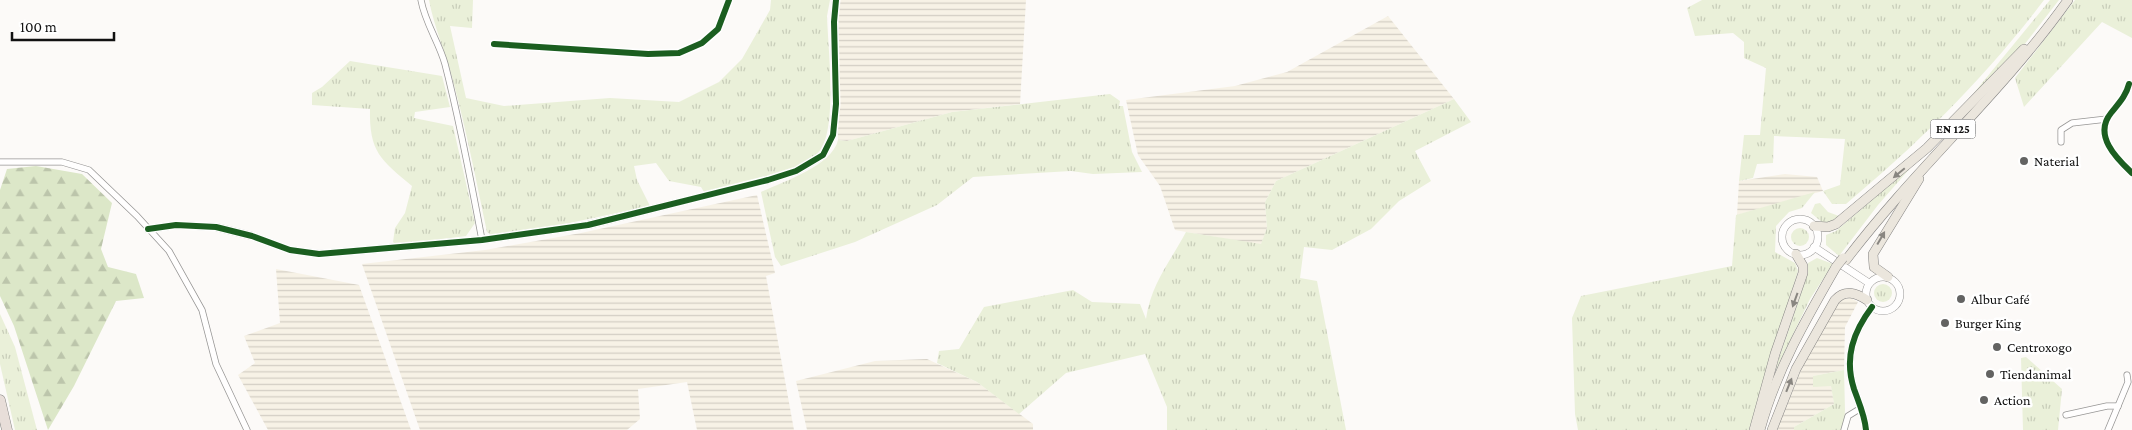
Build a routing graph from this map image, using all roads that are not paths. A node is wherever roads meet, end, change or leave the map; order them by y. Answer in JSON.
{"nodes":[{"id":1,"x":421,"y":0,"type":"edge"},
{"id":2,"x":729,"y":0,"type":"edge"},
{"id":3,"x":836,"y":0,"type":"edge"},
{"id":4,"x":2067,"y":1,"type":"edge"},
{"id":5,"x":2046,"y":29,"type":"junction"},
{"id":6,"x":494,"y":44,"type":"dead end"},
{"id":7,"x":2129,"y":84,"type":"dead end"},
{"id":8,"x":2107,"y":118,"type":"junction"},
{"id":9,"x":2060,"y":142,"type":"dead end"},
{"id":10,"x":0,"y":162,"type":"edge"},
{"id":11,"x":2132,"y":173,"type":"edge"},
{"id":12,"x":1814,"y":226,"type":"junction"},
{"id":13,"x":148,"y":229,"type":"junction"},
{"id":14,"x":482,"y":240,"type":"junction"},
{"id":15,"x":1814,"y":247,"type":"junction"},
{"id":16,"x":1796,"y":254,"type":"junction"},
{"id":17,"x":1838,"y":268,"type":"junction"},
{"id":18,"x":1888,"y":277,"type":"junction"},
{"id":19,"x":1870,"y":283,"type":"junction"},
{"id":20,"x":1870,"y":304,"type":"junction"},
{"id":21,"x":2127,"y":375,"type":"dead end"},
{"id":22,"x":0,"y":400,"type":"edge"},
{"id":23,"x":2118,"y":406,"type":"junction"},
{"id":24,"x":1861,"y":408,"type":"junction"},
{"id":25,"x":2066,"y":415,"type":"dead end"},
{"id":26,"x":7,"y":430,"type":"edge"},
{"id":27,"x":248,"y":430,"type":"edge"},
{"id":28,"x":1754,"y":430,"type":"edge"},
{"id":29,"x":1760,"y":430,"type":"edge"},
{"id":30,"x":1764,"y":430,"type":"edge"},
{"id":31,"x":1772,"y":430,"type":"edge"},
{"id":32,"x":1844,"y":430,"type":"edge"},
{"id":33,"x":1866,"y":430,"type":"edge"},
{"id":34,"x":2108,"y":430,"type":"edge"}],
"edges":[{"from":1,"to":14,"type":"street"},
{"from":2,"to":6,"type":"street"},
{"from":3,"to":14,"type":"street"},
{"from":4,"to":5,"type":"main road","number":"EN 125"},
{"from":5,"to":12,"type":"main road","one_way":true},
{"from":5,"to":17,"type":"main road","number":"EN 125"},
{"from":18,"to":5,"type":"main road","one_way":true},
{"from":7,"to":8,"type":"street"},
{"from":8,"to":9,"type":"street"},
{"from":8,"to":11,"type":"street"},
{"from":10,"to":13,"type":"street"},
{"from":12,"to":15,"type":"street"},
{"from":12,"to":16,"type":"street"},
{"from":13,"to":14,"type":"street"},
{"from":13,"to":27,"type":"street"},
{"from":15,"to":16,"type":"street"},
{"from":15,"to":19,"type":"street"},
{"from":16,"to":28,"type":"main road","one_way":true},
{"from":17,"to":29,"type":"main road","number":"EN 125"},
{"from":17,"to":30,"type":"main road","number":"EN 125"},
{"from":18,"to":19,"type":"street"},
{"from":18,"to":20,"type":"street"},
{"from":19,"to":20,"type":"street"},
{"from":20,"to":24,"type":"street"},
{"from":31,"to":20,"type":"main road","one_way":true},
{"from":21,"to":23,"type":"street"},
{"from":22,"to":26,"type":"highway"},
{"from":23,"to":25,"type":"street"},
{"from":23,"to":34,"type":"street"},
{"from":24,"to":32,"type":"street"},
{"from":24,"to":33,"type":"street"}]}
